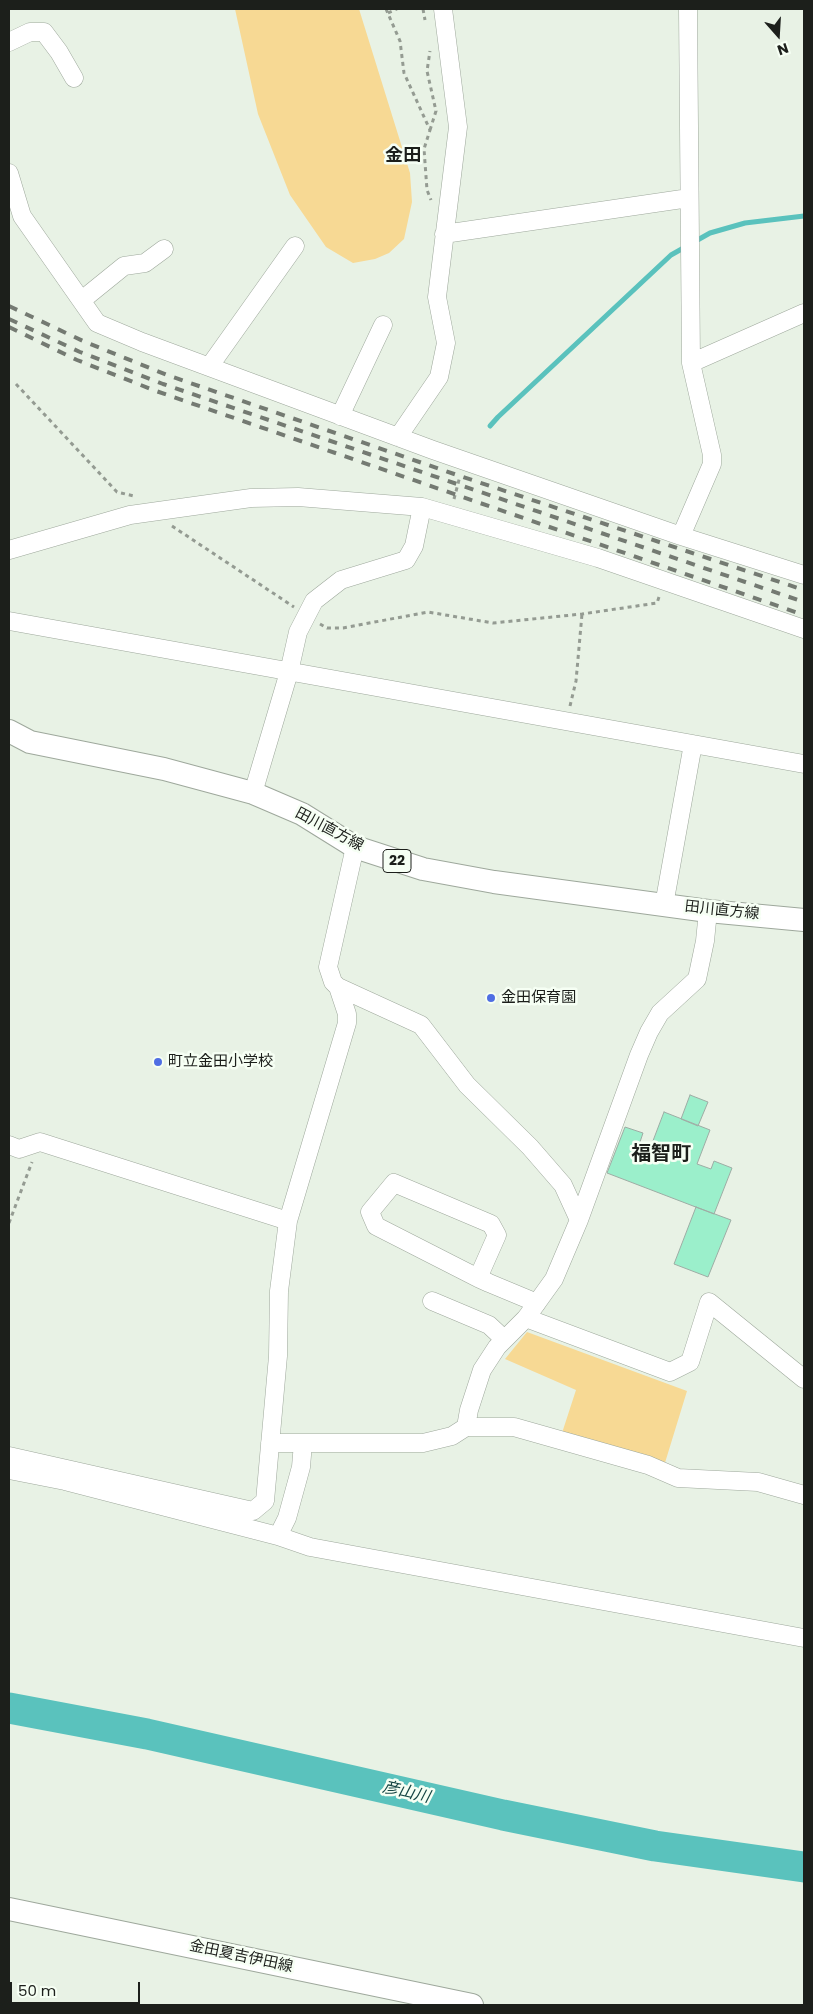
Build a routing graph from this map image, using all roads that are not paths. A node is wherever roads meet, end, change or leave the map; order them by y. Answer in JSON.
{"nodes":[{"id":1,"x":443,"y":9,"type":"edge"},
{"id":2,"x":688,"y":9,"type":"edge"},
{"id":3,"x":9,"y":42,"type":"edge"},
{"id":4,"x":74,"y":78,"type":"dead end"},
{"id":5,"x":9,"y":173,"type":"edge"},
{"id":6,"x":690,"y":198,"type":"junction"},
{"id":7,"x":445,"y":227,"type":"junction"},
{"id":8,"x":295,"y":246,"type":"dead end"},
{"id":9,"x":164,"y":249,"type":"dead end"},
{"id":10,"x":82,"y":300,"type":"junction"},
{"id":11,"x":804,"y":313,"type":"edge"},
{"id":12,"x":383,"y":325,"type":"dead end"},
{"id":13,"x":691,"y":363,"type":"junction"},
{"id":14,"x":210,"y":367,"type":"junction"},
{"id":15,"x":340,"y":416,"type":"junction"},
{"id":16,"x":398,"y":437,"type":"junction"},
{"id":17,"x":422,"y":507,"type":"junction"},
{"id":18,"x":681,"y":536,"type":"junction"},
{"id":19,"x":9,"y":550,"type":"edge"},
{"id":20,"x":804,"y":575,"type":"edge"},
{"id":21,"x":9,"y":621,"type":"edge"},
{"id":22,"x":804,"y":629,"type":"edge"},
{"id":23,"x":289,"y":672,"type":"junction"},
{"id":24,"x":9,"y":731,"type":"edge"},
{"id":25,"x":693,"y":744,"type":"junction"},
{"id":26,"x":804,"y":764,"type":"edge"},
{"id":27,"x":253,"y":793,"type":"junction"},
{"id":28,"x":355,"y":847,"type":"junction"},
{"id":29,"x":664,"y":905,"type":"junction"},
{"id":30,"x":708,"y":911,"type":"junction"},
{"id":31,"x":804,"y":920,"type":"edge"},
{"id":32,"x":338,"y":987,"type":"junction"},
{"id":33,"x":9,"y":1145,"type":"edge"},
{"id":34,"x":579,"y":1220,"type":"junction"},
{"id":35,"x":288,"y":1221,"type":"junction"},
{"id":36,"x":478,"y":1278,"type":"junction"},
{"id":37,"x":432,"y":1301,"type":"dead end"},
{"id":38,"x":536,"y":1303,"type":"junction"},
{"id":39,"x":526,"y":1318,"type":"junction"},
{"id":40,"x":504,"y":1339,"type":"junction"},
{"id":41,"x":804,"y":1379,"type":"edge"},
{"id":42,"x":466,"y":1427,"type":"junction"},
{"id":43,"x":270,"y":1443,"type":"junction"},
{"id":44,"x":302,"y":1443,"type":"junction"},
{"id":45,"x":9,"y":1456,"type":"edge"},
{"id":46,"x":9,"y":1470,"type":"edge"},
{"id":47,"x":804,"y":1495,"type":"edge"},
{"id":48,"x":278,"y":1536,"type":"junction"},
{"id":49,"x":804,"y":1638,"type":"edge"},
{"id":50,"x":9,"y":1908,"type":"edge"},
{"id":51,"x":472,"y":2005,"type":"edge"}],
"edges":[{"from":1,"to":7,"type":"street"},
{"from":2,"to":6,"type":"street"},
{"from":3,"to":4,"type":"street"},
{"from":5,"to":10,"type":"street"},
{"from":6,"to":7,"type":"street"},
{"from":6,"to":13,"type":"street"},
{"from":7,"to":16,"type":"street"},
{"from":8,"to":14,"type":"street"},
{"from":9,"to":10,"type":"street"},
{"from":10,"to":14,"type":"street"},
{"from":11,"to":13,"type":"street"},
{"from":12,"to":15,"type":"street"},
{"from":13,"to":18,"type":"street"},
{"from":14,"to":15,"type":"street"},
{"from":15,"to":16,"type":"street"},
{"from":16,"to":18,"type":"street"},
{"from":17,"to":19,"type":"street"},
{"from":17,"to":22,"type":"street"},
{"from":17,"to":23,"type":"street"},
{"from":18,"to":20,"type":"street"},
{"from":21,"to":23,"type":"street"},
{"from":23,"to":25,"type":"street"},
{"from":23,"to":27,"type":"street"},
{"from":24,"to":27,"type":"main road","name":"田川直方線","number":"22"},
{"from":25,"to":26,"type":"street"},
{"from":25,"to":29,"type":"street"},
{"from":27,"to":28,"type":"main road","name":"田川直方線","number":"22"},
{"from":28,"to":29,"type":"main road","name":"田川直方線","number":"22"},
{"from":28,"to":32,"type":"street"},
{"from":29,"to":30,"type":"main road","name":"田川直方線","number":"22"},
{"from":30,"to":31,"type":"main road","name":"田川直方線","number":"22"},
{"from":30,"to":34,"type":"street"},
{"from":32,"to":34,"type":"street"},
{"from":32,"to":35,"type":"street"},
{"from":33,"to":35,"type":"street"},
{"from":34,"to":38,"type":"street"},
{"from":35,"to":43,"type":"street"},
{"from":36,"to":36,"type":"street"},
{"from":36,"to":38,"type":"street"},
{"from":37,"to":40,"type":"street"},
{"from":38,"to":39,"type":"street"},
{"from":39,"to":40,"type":"street"},
{"from":39,"to":41,"type":"street"},
{"from":40,"to":42,"type":"street"},
{"from":42,"to":44,"type":"street"},
{"from":42,"to":47,"type":"street"},
{"from":43,"to":44,"type":"street"},
{"from":43,"to":45,"type":"street"},
{"from":44,"to":48,"type":"street"},
{"from":46,"to":48,"type":"street"},
{"from":48,"to":49,"type":"street"},
{"from":50,"to":51,"type":"main road","name":"金田夏吉伊田線"}]}
